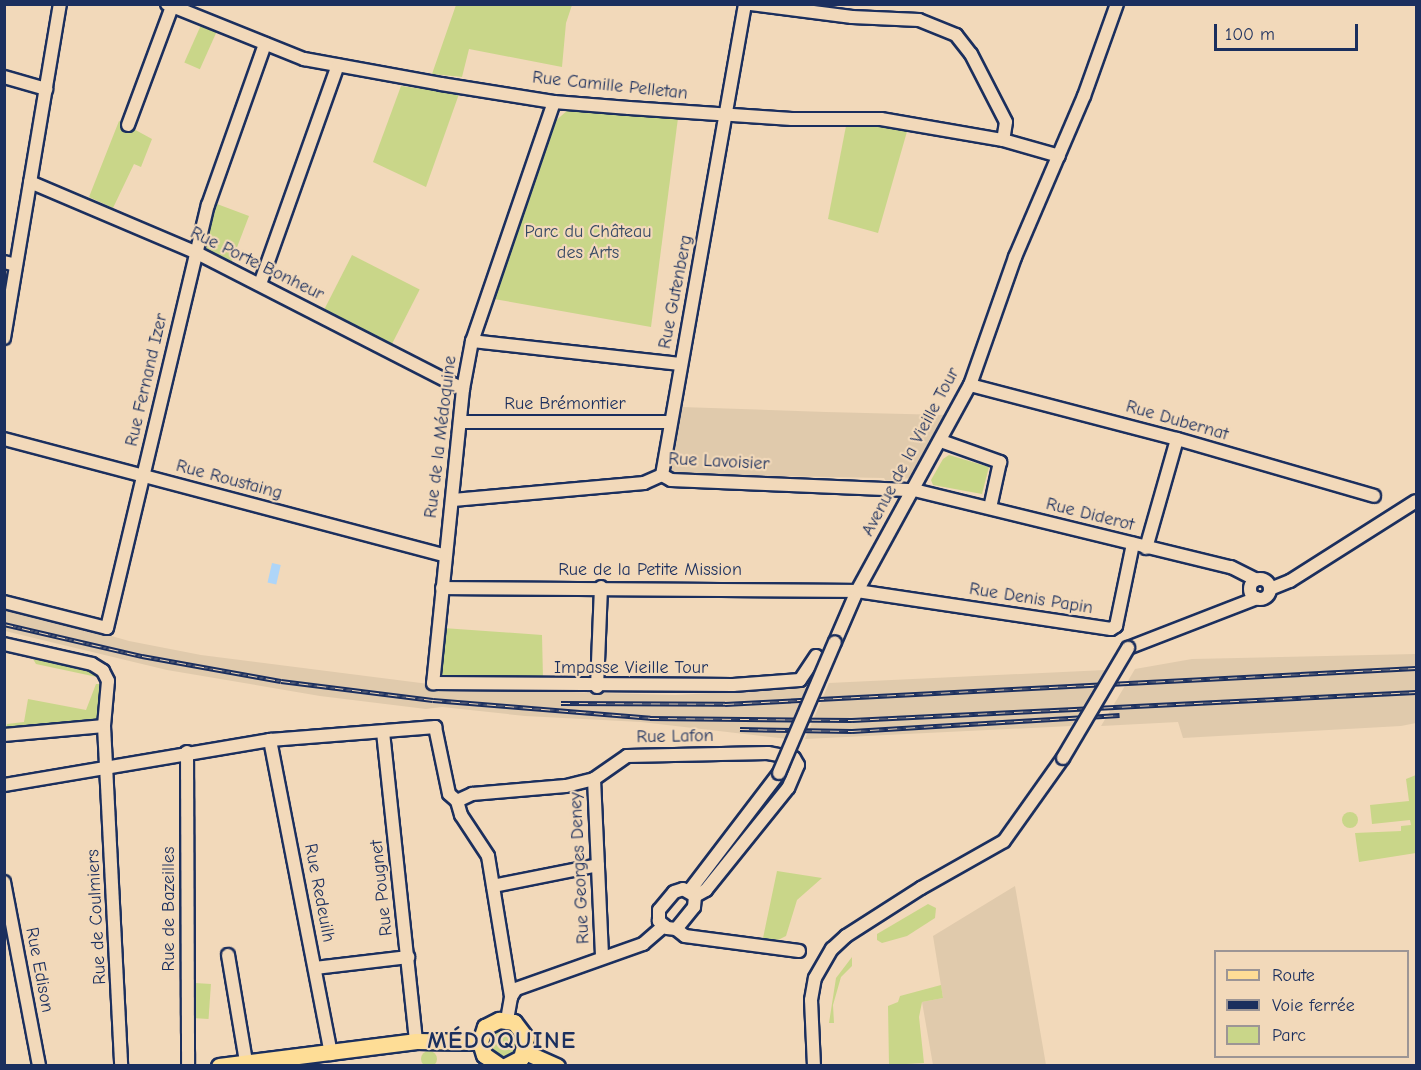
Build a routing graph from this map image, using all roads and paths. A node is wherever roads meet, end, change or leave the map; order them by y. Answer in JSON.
{"nodes":[{"id":1,"x":60,"y":4,"type":"edge"},
{"id":2,"x":745,"y":4,"type":"edge"},
{"id":3,"x":750,"y":4,"type":"edge"},
{"id":4,"x":1116,"y":4,"type":"edge"},
{"id":5,"x":170,"y":6,"type":"edge"},
{"id":6,"x":265,"y":44,"type":"junction"},
{"id":7,"x":338,"y":65,"type":"junction"},
{"id":8,"x":4,"y":77,"type":"edge"},
{"id":9,"x":46,"y":89,"type":"junction"},
{"id":10,"x":554,"y":102,"type":"junction"},
{"id":11,"x":728,"y":115,"type":"junction"},
{"id":12,"x":128,"y":124,"type":"dead end"},
{"id":13,"x":1002,"y":140,"type":"junction"},
{"id":14,"x":1059,"y":156,"type":"junction"},
{"id":15,"x":30,"y":182,"type":"junction"},
{"id":16,"x":195,"y":252,"type":"junction"},
{"id":17,"x":10,"y":263,"type":"edge"},
{"id":18,"x":260,"y":284,"type":"junction"},
{"id":19,"x":4,"y":338,"type":"edge"},
{"id":20,"x":472,"y":341,"type":"junction"},
{"id":21,"x":679,"y":364,"type":"junction"},
{"id":22,"x":970,"y":385,"type":"junction"},
{"id":23,"x":463,"y":388,"type":"junction"},
{"id":24,"x":460,"y":422,"type":"junction"},
{"id":25,"x":671,"y":422,"type":"junction"},
{"id":26,"x":4,"y":439,"type":"edge"},
{"id":27,"x":1177,"y":439,"type":"junction"},
{"id":28,"x":941,"y":441,"type":"junction"},
{"id":29,"x":662,"y":475,"type":"junction"},
{"id":30,"x":143,"y":476,"type":"junction"},
{"id":31,"x":914,"y":490,"type":"junction"},
{"id":32,"x":1374,"y":496,"type":"dead end"},
{"id":33,"x":453,"y":500,"type":"junction"},
{"id":34,"x":1416,"y":501,"type":"edge"},
{"id":35,"x":990,"y":508,"type":"junction"},
{"id":36,"x":1133,"y":544,"type":"junction"},
{"id":37,"x":1146,"y":548,"type":"junction"},
{"id":38,"x":444,"y":555,"type":"junction"},
{"id":39,"x":1256,"y":580,"type":"junction"},
{"id":40,"x":601,"y":587,"type":"junction"},
{"id":41,"x":442,"y":588,"type":"junction"},
{"id":42,"x":1270,"y":589,"type":"junction"},
{"id":43,"x":857,"y":591,"type":"junction"},
{"id":44,"x":1257,"y":598,"type":"junction"},
{"id":45,"x":4,"y":602,"type":"edge"},
{"id":46,"x":4,"y":644,"type":"edge"},
{"id":47,"x":816,"y":656,"type":"dead end"},
{"id":48,"x":433,"y":683,"type":"joint"},
{"id":49,"x":597,"y":687,"type":"junction"},
{"id":50,"x":104,"y":726,"type":"junction"},
{"id":51,"x":383,"y":732,"type":"junction"},
{"id":52,"x":4,"y":735,"type":"edge"},
{"id":53,"x":270,"y":740,"type":"junction"},
{"id":54,"x":187,"y":752,"type":"junction"},
{"id":55,"x":107,"y":766,"type":"junction"},
{"id":56,"x":594,"y":779,"type":"junction"},
{"id":57,"x":4,"y":785,"type":"edge"},
{"id":58,"x":458,"y":801,"type":"junction"},
{"id":59,"x":598,"y":865,"type":"junction"},
{"id":60,"x":4,"y":882,"type":"edge"},
{"id":61,"x":493,"y":886,"type":"junction"},
{"id":62,"x":693,"y":893,"type":"junction"},
{"id":63,"x":670,"y":927,"type":"junction"},
{"id":64,"x":799,"y":951,"type":"dead end"},
{"id":65,"x":228,"y":955,"type":"dead end"},
{"id":66,"x":408,"y":957,"type":"junction"},
{"id":67,"x":602,"y":957,"type":"junction"},
{"id":68,"x":315,"y":968,"type":"junction"},
{"id":69,"x":511,"y":997,"type":"junction"},
{"id":70,"x":507,"y":1020,"type":"junction"},
{"id":71,"x":416,"y":1041,"type":"junction"},
{"id":72,"x":480,"y":1042,"type":"junction"},
{"id":73,"x":525,"y":1052,"type":"junction"},
{"id":74,"x":331,"y":1054,"type":"junction"},
{"id":75,"x":246,"y":1061,"type":"junction"},
{"id":76,"x":275,"y":1062,"type":"edge"},
{"id":77,"x":39,"y":1065,"type":"edge"},
{"id":78,"x":121,"y":1065,"type":"edge"},
{"id":79,"x":188,"y":1065,"type":"edge"},
{"id":80,"x":219,"y":1065,"type":"edge"},
{"id":81,"x":500,"y":1065,"type":"edge"},
{"id":82,"x":505,"y":1065,"type":"edge"},
{"id":83,"x":557,"y":1065,"type":"edge"},
{"id":84,"x":814,"y":1065,"type":"edge"}],
"edges":[{"from":1,"to":9,"type":"street"},
{"from":2,"to":11,"type":"street","name":"Rue Gutenberg"},
{"from":3,"to":13,"type":"street"},
{"from":4,"to":14,"type":"street","name":"Avenue de la Vieille Tour"},
{"from":5,"to":6,"type":"street","name":"Rue Camille Pelletan"},
{"from":5,"to":12,"type":"street"},
{"from":6,"to":7,"type":"street","name":"Rue Camille Pelletan"},
{"from":6,"to":16,"type":"street","name":"Rue Fernand Izer"},
{"from":7,"to":10,"type":"street","name":"Rue Camille Pelletan"},
{"from":7,"to":18,"type":"street"},
{"from":8,"to":9,"type":"street"},
{"from":9,"to":15,"type":"street"},
{"from":10,"to":11,"type":"street","name":"Rue Camille Pelletan"},
{"from":10,"to":20,"type":"street","name":"Rue de la Médoquine"},
{"from":11,"to":13,"type":"street","name":"Rue Camille Pelletan"},
{"from":11,"to":21,"type":"street","name":"Rue Gutenberg"},
{"from":13,"to":14,"type":"street","name":"Rue Camille Pelletan"},
{"from":14,"to":22,"type":"street","name":"Avenue de la Vieille Tour"},
{"from":15,"to":16,"type":"street","name":"Rue Porte Bonheur"},
{"from":15,"to":17,"type":"street"},
{"from":16,"to":18,"type":"street","name":"Rue Porte Bonheur"},
{"from":16,"to":30,"type":"street","name":"Rue Fernand Izer"},
{"from":17,"to":19,"type":"street"},
{"from":18,"to":23,"type":"street","name":"Rue Porte Bonheur"},
{"from":20,"to":21,"type":"street"},
{"from":20,"to":23,"type":"street","name":"Rue de la Médoquine"},
{"from":21,"to":25,"type":"street","name":"Rue Gutenberg"},
{"from":22,"to":27,"type":"street","name":"Rue Dubernat"},
{"from":22,"to":28,"type":"street","name":"Avenue de la Vieille Tour"},
{"from":23,"to":24,"type":"street","name":"Rue de la Médoquine"},
{"from":24,"to":25,"type":"street","name":"Rue Brémontier"},
{"from":24,"to":33,"type":"street","name":"Rue de la Médoquine"},
{"from":25,"to":29,"type":"street","name":"Rue Gutenberg"},
{"from":26,"to":30,"type":"street","name":"Rue Roustaing"},
{"from":27,"to":32,"type":"street","name":"Rue Dubernat"},
{"from":27,"to":37,"type":"street"},
{"from":28,"to":31,"type":"street","name":"Avenue de la Vieille Tour"},
{"from":28,"to":35,"type":"street"},
{"from":29,"to":31,"type":"street","name":"Rue Lavoisier"},
{"from":29,"to":33,"type":"street","name":"Rue Lavoisier"},
{"from":30,"to":38,"type":"street","name":"Rue Roustaing"},
{"from":30,"to":45,"type":"street","name":"Rue Fernand Izer"},
{"from":31,"to":35,"type":"street","name":"Rue Diderot"},
{"from":31,"to":43,"type":"street","name":"Avenue de la Vieille Tour"},
{"from":33,"to":38,"type":"street","name":"Rue de la Médoquine"},
{"from":34,"to":42,"type":"street"},
{"from":35,"to":36,"type":"street","name":"Rue Diderot"},
{"from":36,"to":37,"type":"street","name":"Rue Diderot"},
{"from":36,"to":43,"type":"street","name":"Rue Denis Papin"},
{"from":37,"to":39,"type":"street","name":"Rue Diderot"},
{"from":38,"to":41,"type":"street","name":"Rue de la Médoquine"},
{"from":39,"to":42,"type":"street"},
{"from":39,"to":44,"type":"street"},
{"from":40,"to":41,"type":"street","name":"Rue de la Petite Mission"},
{"from":40,"to":43,"type":"street","name":"Rue de la Petite Mission"},
{"from":40,"to":49,"type":"street"},
{"from":41,"to":48,"type":"street","name":"Rue de la Médoquine"},
{"from":42,"to":44,"type":"street"},
{"from":43,"to":62,"type":"street","name":"Avenue de la Vieille Tour","bridge":true},
{"from":44,"to":84,"type":"street","bridge":true},
{"from":46,"to":50,"type":"street","name":"Rue de Coulmiers"},
{"from":47,"to":49,"type":"street","name":"Impasse Vieille Tour"},
{"from":48,"to":49,"type":"street","name":"Impasse Vieille Tour"},
{"from":50,"to":52,"type":"street"},
{"from":50,"to":55,"type":"street","name":"Rue de Coulmiers"},
{"from":51,"to":53,"type":"street"},
{"from":51,"to":58,"type":"street"},
{"from":51,"to":66,"type":"street","name":"Rue Pougnet"},
{"from":53,"to":54,"type":"street"},
{"from":53,"to":68,"type":"street","name":"Rue Redeuilh"},
{"from":54,"to":55,"type":"street"},
{"from":54,"to":79,"type":"street","name":"Rue de Bazeilles"},
{"from":55,"to":57,"type":"street"},
{"from":55,"to":78,"type":"street","name":"Rue de Coulmiers"},
{"from":56,"to":58,"type":"street","name":"Rue Lafon"},
{"from":56,"to":59,"type":"street","name":"Rue Georges Deney"},
{"from":56,"to":62,"type":"street","name":"Rue Lafon"},
{"from":58,"to":61,"type":"street"},
{"from":59,"to":61,"type":"street"},
{"from":59,"to":67,"type":"street","name":"Rue Georges Deney"},
{"from":60,"to":77,"type":"street","name":"Rue Edison"},
{"from":61,"to":69,"type":"street"},
{"from":62,"to":63,"type":"street"},
{"from":62,"to":63,"type":"street"},
{"from":63,"to":64,"type":"street"},
{"from":63,"to":67,"type":"street"},
{"from":65,"to":75,"type":"street"},
{"from":66,"to":68,"type":"street"},
{"from":66,"to":71,"type":"street","name":"Rue Pougnet"},
{"from":67,"to":69,"type":"street"},
{"from":68,"to":74,"type":"street","name":"Rue Redeuilh"},
{"from":69,"to":70,"type":"street"},
{"from":70,"to":72,"type":"main road"},
{"from":70,"to":73,"type":"main road"},
{"from":71,"to":72,"type":"main road"},
{"from":71,"to":74,"type":"main road"},
{"from":72,"to":81,"type":"main road"},
{"from":73,"to":82,"type":"main road"},
{"from":73,"to":83,"type":"main road"},
{"from":74,"to":76,"type":"main road"},
{"from":75,"to":76,"type":"main road"},
{"from":75,"to":80,"type":"main road"}]}
